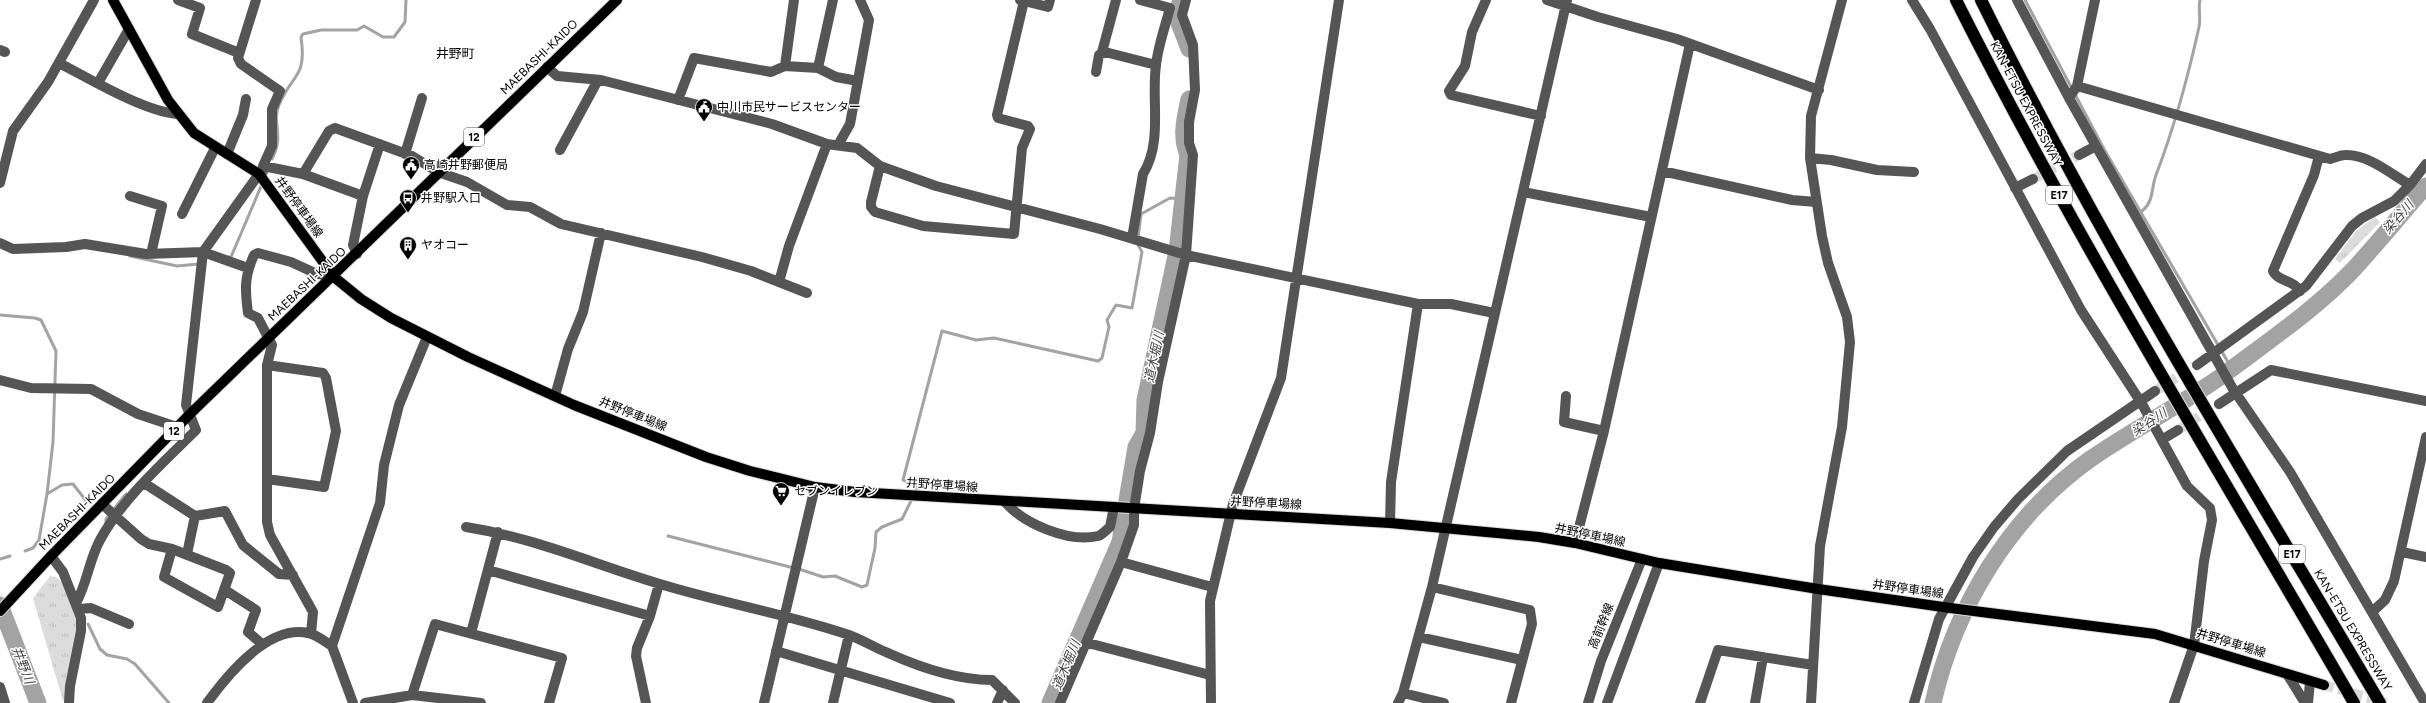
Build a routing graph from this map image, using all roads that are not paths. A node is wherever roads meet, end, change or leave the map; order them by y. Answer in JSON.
{"nodes":[{"id":1,"x":94,"y":0,"type":"edge"},
{"id":2,"x":113,"y":0,"type":"edge"},
{"id":3,"x":178,"y":0,"type":"edge"},
{"id":4,"x":256,"y":0,"type":"edge"},
{"id":5,"x":794,"y":0,"type":"edge"},
{"id":6,"x":833,"y":0,"type":"edge"},
{"id":7,"x":860,"y":0,"type":"edge"},
{"id":8,"x":1050,"y":0,"type":"edge"},
{"id":9,"x":1116,"y":0,"type":"edge"},
{"id":10,"x":1140,"y":0,"type":"edge"},
{"id":11,"x":1186,"y":0,"type":"edge"},
{"id":12,"x":1339,"y":0,"type":"edge"},
{"id":13,"x":1486,"y":0,"type":"edge"},
{"id":14,"x":1547,"y":0,"type":"edge"},
{"id":15,"x":1842,"y":0,"type":"edge"},
{"id":16,"x":1912,"y":0,"type":"edge"},
{"id":17,"x":1956,"y":0,"type":"edge"},
{"id":18,"x":1981,"y":0,"type":"edge"},
{"id":19,"x":2017,"y":0,"type":"edge"},
{"id":20,"x":2095,"y":0,"type":"edge"},
{"id":21,"x":616,"y":1,"type":"edge"},
{"id":22,"x":1022,"y":1,"type":"edge"},
{"id":23,"x":1566,"y":3,"type":"edge"},
{"id":24,"x":129,"y":29,"type":"junction"},
{"id":25,"x":1690,"y":44,"type":"junction"},
{"id":26,"x":1102,"y":52,"type":"junction"},
{"id":27,"x":239,"y":53,"type":"junction"},
{"id":28,"x":59,"y":63,"type":"junction"},
{"id":29,"x":1156,"y":65,"type":"junction"},
{"id":30,"x":785,"y":66,"type":"junction"},
{"id":31,"x":547,"y":67,"type":"junction"},
{"id":32,"x":818,"y":68,"type":"junction"},
{"id":33,"x":1096,"y":72,"type":"dead end"},
{"id":34,"x":598,"y":80,"type":"junction"},
{"id":35,"x":858,"y":81,"type":"junction"},
{"id":36,"x":98,"y":83,"type":"junction"},
{"id":37,"x":2077,"y":86,"type":"junction"},
{"id":38,"x":1819,"y":90,"type":"junction"},
{"id":39,"x":422,"y":98,"type":"dead end"},
{"id":40,"x":2069,"y":98,"type":"junction"},
{"id":41,"x":246,"y":99,"type":"dead end"},
{"id":42,"x":678,"y":100,"type":"junction"},
{"id":43,"x":177,"y":114,"type":"junction"},
{"id":44,"x":1541,"y":116,"type":"junction"},
{"id":45,"x":380,"y":144,"type":"junction"},
{"id":46,"x":826,"y":144,"type":"junction"},
{"id":47,"x":838,"y":145,"type":"junction"},
{"id":48,"x":2096,"y":146,"type":"junction"},
{"id":49,"x":215,"y":148,"type":"junction"},
{"id":50,"x":560,"y":150,"type":"dead end"},
{"id":51,"x":227,"y":154,"type":"junction"},
{"id":52,"x":405,"y":154,"type":"junction"},
{"id":53,"x":2079,"y":155,"type":"tunnel mouth"},
{"id":54,"x":2319,"y":156,"type":"junction"},
{"id":55,"x":1810,"y":158,"type":"junction"},
{"id":56,"x":2426,"y":164,"type":"edge"},
{"id":57,"x":880,"y":166,"type":"junction"},
{"id":58,"x":1662,"y":171,"type":"junction"},
{"id":59,"x":261,"y":172,"type":"junction"},
{"id":60,"x":438,"y":172,"type":"junction"},
{"id":61,"x":1914,"y":172,"type":"dead end"},
{"id":62,"x":303,"y":174,"type":"junction"},
{"id":63,"x":2033,"y":179,"type":"tunnel mouth"},
{"id":64,"x":0,"y":183,"type":"edge"},
{"id":65,"x":2410,"y":185,"type":"junction"},
{"id":66,"x":2015,"y":188,"type":"junction"},
{"id":67,"x":1522,"y":192,"type":"junction"},
{"id":68,"x":130,"y":196,"type":"dead end"},
{"id":69,"x":363,"y":196,"type":"junction"},
{"id":70,"x":1816,"y":202,"type":"junction"},
{"id":71,"x":1018,"y":207,"type":"junction"},
{"id":72,"x":182,"y":214,"type":"dead end"},
{"id":73,"x":1651,"y":217,"type":"junction"},
{"id":74,"x":602,"y":233,"type":"junction"},
{"id":75,"x":1132,"y":238,"type":"junction"},
{"id":76,"x":0,"y":243,"type":"edge"},
{"id":77,"x":203,"y":252,"type":"junction"},
{"id":78,"x":150,"y":254,"type":"junction"},
{"id":79,"x":357,"y":254,"type":"junction"},
{"id":80,"x":1186,"y":255,"type":"junction"},
{"id":81,"x":248,"y":268,"type":"junction"},
{"id":82,"x":334,"y":277,"type":"junction"},
{"id":83,"x":1295,"y":278,"type":"junction"},
{"id":84,"x":779,"y":282,"type":"junction"},
{"id":85,"x":2300,"y":291,"type":"junction"},
{"id":86,"x":807,"y":292,"type":"dead end"},
{"id":87,"x":1418,"y":304,"type":"junction"},
{"id":88,"x":1494,"y":313,"type":"junction"},
{"id":89,"x":427,"y":337,"type":"junction"},
{"id":90,"x":268,"y":339,"type":"junction"},
{"id":91,"x":2214,"y":356,"type":"junction"},
{"id":92,"x":267,"y":365,"type":"junction"},
{"id":93,"x":2197,"y":365,"type":"tunnel mouth"},
{"id":94,"x":0,"y":380,"type":"edge"},
{"id":95,"x":2155,"y":391,"type":"tunnel mouth"},
{"id":96,"x":2234,"y":392,"type":"junction"},
{"id":97,"x":555,"y":396,"type":"junction"},
{"id":98,"x":1566,"y":396,"type":"dead end"},
{"id":99,"x":2426,"y":401,"type":"edge"},
{"id":100,"x":2141,"y":402,"type":"junction"},
{"id":101,"x":2219,"y":404,"type":"tunnel mouth"},
{"id":102,"x":190,"y":414,"type":"junction"},
{"id":103,"x":177,"y":427,"type":"junction"},
{"id":104,"x":2178,"y":430,"type":"tunnel mouth"},
{"id":105,"x":1604,"y":431,"type":"junction"},
{"id":106,"x":2161,"y":437,"type":"junction"},
{"id":107,"x":2426,"y":437,"type":"edge"},
{"id":108,"x":267,"y":479,"type":"junction"},
{"id":109,"x":144,"y":483,"type":"junction"},
{"id":110,"x":815,"y":487,"type":"junction"},
{"id":111,"x":1006,"y":502,"type":"junction"},
{"id":112,"x":102,"y":504,"type":"junction"},
{"id":113,"x":1114,"y":507,"type":"junction"},
{"id":114,"x":1134,"y":509,"type":"junction"},
{"id":115,"x":1230,"y":515,"type":"junction"},
{"id":116,"x":195,"y":516,"type":"junction"},
{"id":117,"x":116,"y":517,"type":"junction"},
{"id":118,"x":1390,"y":523,"type":"junction"},
{"id":119,"x":466,"y":527,"type":"dead end"},
{"id":120,"x":1444,"y":529,"type":"junction"},
{"id":121,"x":498,"y":532,"type":"junction"},
{"id":122,"x":1574,"y":543,"type":"junction"},
{"id":123,"x":172,"y":549,"type":"junction"},
{"id":124,"x":2402,"y":552,"type":"junction"},
{"id":125,"x":187,"y":554,"type":"junction"},
{"id":126,"x":51,"y":556,"type":"junction"},
{"id":127,"x":2426,"y":557,"type":"edge"},
{"id":128,"x":1642,"y":559,"type":"junction"},
{"id":129,"x":1121,"y":562,"type":"junction"},
{"id":130,"x":1659,"y":563,"type":"junction"},
{"id":131,"x":488,"y":570,"type":"junction"},
{"id":132,"x":293,"y":575,"type":"junction"},
{"id":133,"x":659,"y":584,"type":"junction"},
{"id":134,"x":1212,"y":587,"type":"junction"},
{"id":135,"x":1432,"y":587,"type":"junction"},
{"id":136,"x":1818,"y":589,"type":"junction"},
{"id":137,"x":225,"y":590,"type":"junction"},
{"id":138,"x":78,"y":606,"type":"junction"},
{"id":139,"x":1948,"y":608,"type":"junction"},
{"id":140,"x":0,"y":611,"type":"edge"},
{"id":141,"x":2372,"y":612,"type":"junction"},
{"id":142,"x":650,"y":616,"type":"junction"},
{"id":143,"x":785,"y":616,"type":"junction"},
{"id":144,"x":129,"y":624,"type":"dead end"},
{"id":145,"x":471,"y":633,"type":"junction"},
{"id":146,"x":311,"y":634,"type":"junction"},
{"id":147,"x":849,"y":636,"type":"junction"},
{"id":148,"x":1419,"y":637,"type":"junction"},
{"id":149,"x":1088,"y":643,"type":"junction"},
{"id":150,"x":262,"y":644,"type":"junction"},
{"id":151,"x":2194,"y":645,"type":"junction"},
{"id":152,"x":332,"y":646,"type":"junction"},
{"id":153,"x":776,"y":651,"type":"junction"},
{"id":154,"x":1763,"y":657,"type":"junction"},
{"id":155,"x":1522,"y":660,"type":"junction"},
{"id":156,"x":1813,"y":665,"type":"junction"},
{"id":157,"x":840,"y":670,"type":"junction"},
{"id":158,"x":2286,"y":674,"type":"junction"},
{"id":159,"x":1210,"y":675,"type":"junction"},
{"id":160,"x":2310,"y":682,"type":"junction"},
{"id":161,"x":2324,"y":685,"type":"tunnel mouth"},
{"id":162,"x":0,"y":687,"type":"edge"},
{"id":163,"x":1003,"y":690,"type":"junction"},
{"id":164,"x":1403,"y":693,"type":"junction"},
{"id":165,"x":412,"y":695,"type":"junction"},
{"id":166,"x":5,"y":703,"type":"edge"},
{"id":167,"x":70,"y":703,"type":"edge"},
{"id":168,"x":207,"y":703,"type":"edge"},
{"id":169,"x":354,"y":703,"type":"edge"},
{"id":170,"x":365,"y":703,"type":"edge"},
{"id":171,"x":480,"y":703,"type":"edge"},
{"id":172,"x":549,"y":703,"type":"edge"},
{"id":173,"x":646,"y":703,"type":"edge"},
{"id":174,"x":764,"y":703,"type":"edge"},
{"id":175,"x":833,"y":703,"type":"edge"},
{"id":176,"x":950,"y":703,"type":"edge"},
{"id":177,"x":997,"y":703,"type":"edge"},
{"id":178,"x":1015,"y":703,"type":"edge"},
{"id":179,"x":1060,"y":703,"type":"edge"},
{"id":180,"x":1211,"y":703,"type":"edge"},
{"id":181,"x":1398,"y":703,"type":"edge"},
{"id":182,"x":1444,"y":703,"type":"edge"},
{"id":183,"x":1511,"y":703,"type":"edge"},
{"id":184,"x":1588,"y":703,"type":"edge"},
{"id":185,"x":1606,"y":703,"type":"edge"},
{"id":186,"x":1700,"y":703,"type":"edge"},
{"id":187,"x":1755,"y":703,"type":"edge"},
{"id":188,"x":1811,"y":703,"type":"edge"},
{"id":189,"x":1914,"y":703,"type":"edge"},
{"id":190,"x":2174,"y":703,"type":"edge"},
{"id":191,"x":2305,"y":703,"type":"edge"},
{"id":192,"x":2308,"y":703,"type":"edge"},
{"id":193,"x":2354,"y":703,"type":"edge"},
{"id":194,"x":2380,"y":703,"type":"edge"},
{"id":195,"x":2425,"y":703,"type":"edge"}],
"edges":[{"from":1,"to":28,"type":"street"},
{"from":2,"to":24,"type":"main road","name":"井野停車場線"},
{"from":3,"to":27,"type":"street"},
{"from":4,"to":27,"type":"street"},
{"from":5,"to":30,"type":"street"},
{"from":6,"to":32,"type":"street"},
{"from":7,"to":35,"type":"street"},
{"from":8,"to":22,"type":"street"},
{"from":9,"to":26,"type":"street"},
{"from":10,"to":29,"type":"street"},
{"from":11,"to":80,"type":"street"},
{"from":12,"to":83,"type":"street"},
{"from":13,"to":44,"type":"street"},
{"from":14,"to":23,"type":"street"},
{"from":15,"to":38,"type":"street"},
{"from":16,"to":66,"type":"street"},
{"from":17,"to":193,"type":"highway","name":"KAN-ETSU EXPRESSWAY","number":"E17"},
{"from":18,"to":194,"type":"highway","name":"KAN-ETSU EXPRESSWAY","number":"E17"},
{"from":19,"to":40,"type":"street"},
{"from":20,"to":37,"type":"street"},
{"from":21,"to":31,"type":"main road","name":"MAEBASHI-KAIDO","number":"12"},
{"from":22,"to":71,"type":"street"},
{"from":23,"to":25,"type":"street"},
{"from":23,"to":44,"type":"street"},
{"from":24,"to":36,"type":"street"},
{"from":24,"to":43,"type":"main road","name":"井野停車場線"},
{"from":25,"to":38,"type":"street"},
{"from":25,"to":58,"type":"street"},
{"from":26,"to":29,"type":"street"},
{"from":26,"to":33,"type":"street"},
{"from":27,"to":59,"type":"street"},
{"from":28,"to":36,"type":"street"},
{"from":28,"to":64,"type":"street"},
{"from":29,"to":75,"type":"street"},
{"from":30,"to":32,"type":"street"},
{"from":30,"to":42,"type":"street"},
{"from":31,"to":34,"type":"street"},
{"from":31,"to":60,"type":"main road","name":"MAEBASHI-KAIDO","number":"12"},
{"from":32,"to":35,"type":"street"},
{"from":34,"to":42,"type":"street"},
{"from":34,"to":50,"type":"street"},
{"from":35,"to":47,"type":"street"},
{"from":36,"to":43,"type":"street"},
{"from":37,"to":40,"type":"street"},
{"from":37,"to":54,"type":"street"},
{"from":38,"to":55,"type":"street"},
{"from":39,"to":52,"type":"street"},
{"from":40,"to":48,"type":"street"},
{"from":41,"to":51,"type":"street"},
{"from":42,"to":46,"type":"street"},
{"from":43,"to":49,"type":"main road","name":"井野停車場線"},
{"from":44,"to":67,"type":"street"},
{"from":45,"to":52,"type":"street"},
{"from":45,"to":62,"type":"street"},
{"from":45,"to":69,"type":"street"},
{"from":46,"to":47,"type":"street"},
{"from":46,"to":84,"type":"street"},
{"from":47,"to":57,"type":"street"},
{"from":48,"to":53,"type":"street"},
{"from":48,"to":91,"type":"street"},
{"from":49,"to":51,"type":"main road","name":"井野停車場線"},
{"from":49,"to":72,"type":"street"},
{"from":51,"to":59,"type":"main road","name":"井野停車場線"},
{"from":52,"to":60,"type":"street"},
{"from":54,"to":65,"type":"street"},
{"from":54,"to":85,"type":"street"},
{"from":55,"to":61,"type":"street"},
{"from":55,"to":70,"type":"street"},
{"from":56,"to":65,"type":"street"},
{"from":57,"to":71,"type":"street"},
{"from":57,"to":71,"type":"street"},
{"from":58,"to":70,"type":"street"},
{"from":58,"to":73,"type":"street"},
{"from":59,"to":62,"type":"street"},
{"from":59,"to":77,"type":"street"},
{"from":59,"to":82,"type":"main road","name":"井野停車場線"},
{"from":60,"to":74,"type":"street"},
{"from":60,"to":79,"type":"main road","name":"MAEBASHI-KAIDO","number":"12"},
{"from":62,"to":69,"type":"street"},
{"from":63,"to":66,"type":"street"},
{"from":65,"to":85,"type":"street"},
{"from":66,"to":100,"type":"street"},
{"from":67,"to":73,"type":"street"},
{"from":67,"to":88,"type":"street"},
{"from":68,"to":78,"type":"street"},
{"from":69,"to":79,"type":"street"},
{"from":70,"to":136,"type":"street"},
{"from":71,"to":75,"type":"street"},
{"from":73,"to":105,"type":"street"},
{"from":74,"to":84,"type":"street"},
{"from":74,"to":97,"type":"street"},
{"from":75,"to":80,"type":"street"},
{"from":76,"to":78,"type":"street"},
{"from":77,"to":78,"type":"street"},
{"from":77,"to":81,"type":"street"},
{"from":77,"to":102,"type":"street"},
{"from":79,"to":82,"type":"main road","name":"MAEBASHI-KAIDO","number":"12"},
{"from":80,"to":83,"type":"street"},
{"from":80,"to":114,"type":"street"},
{"from":81,"to":82,"type":"street"},
{"from":81,"to":90,"type":"street"},
{"from":82,"to":89,"type":"main road","name":"井野停車場線"},
{"from":82,"to":90,"type":"main road","name":"MAEBASHI-KAIDO","number":"12"},
{"from":83,"to":87,"type":"street"},
{"from":83,"to":115,"type":"street"},
{"from":84,"to":86,"type":"street"},
{"from":85,"to":91,"type":"street"},
{"from":87,"to":88,"type":"street"},
{"from":87,"to":118,"type":"street"},
{"from":88,"to":120,"type":"street"},
{"from":89,"to":97,"type":"main road","name":"井野停車場線"},
{"from":89,"to":152,"type":"street"},
{"from":90,"to":92,"type":"street"},
{"from":90,"to":102,"type":"main road","name":"MAEBASHI-KAIDO","number":"12"},
{"from":91,"to":93,"type":"street"},
{"from":91,"to":96,"type":"street"},
{"from":92,"to":108,"type":"street"},
{"from":92,"to":108,"type":"street"},
{"from":94,"to":103,"type":"street"},
{"from":95,"to":100,"type":"street"},
{"from":96,"to":99,"type":"street"},
{"from":96,"to":101,"type":"street"},
{"from":96,"to":141,"type":"street"},
{"from":97,"to":110,"type":"main road","name":"井野停車場線"},
{"from":98,"to":105,"type":"street"},
{"from":100,"to":106,"type":"street"},
{"from":100,"to":139,"type":"street"},
{"from":102,"to":103,"type":"main road","name":"MAEBASHI-KAIDO","number":"12"},
{"from":102,"to":109,"type":"street"},
{"from":103,"to":112,"type":"main road","name":"MAEBASHI-KAIDO","number":"12"},
{"from":104,"to":106,"type":"street"},
{"from":105,"to":122,"type":"street"},
{"from":106,"to":151,"type":"street"},
{"from":107,"to":124,"type":"street"},
{"from":108,"to":132,"type":"street"},
{"from":109,"to":116,"type":"street"},
{"from":109,"to":117,"type":"street"},
{"from":110,"to":111,"type":"main road","name":"井野停車場線"},
{"from":110,"to":143,"type":"street"},
{"from":111,"to":113,"type":"main road","name":"井野停車場線"},
{"from":111,"to":113,"type":"street"},
{"from":112,"to":117,"type":"street"},
{"from":112,"to":126,"type":"main road","name":"MAEBASHI-KAIDO","number":"12"},
{"from":113,"to":114,"type":"main road","name":"井野停車場線"},
{"from":114,"to":115,"type":"main road","name":"井野停車場線"},
{"from":114,"to":129,"type":"street"},
{"from":115,"to":118,"type":"main road","name":"井野停車場線"},
{"from":115,"to":134,"type":"street"},
{"from":116,"to":125,"type":"street"},
{"from":116,"to":132,"type":"street"},
{"from":117,"to":123,"type":"street"},
{"from":117,"to":138,"type":"street"},
{"from":118,"to":120,"type":"main road","name":"井野停車場線"},
{"from":119,"to":121,"type":"street"},
{"from":120,"to":122,"type":"main road","name":"井野停車場線"},
{"from":120,"to":135,"type":"street"},
{"from":121,"to":131,"type":"street"},
{"from":121,"to":133,"type":"street"},
{"from":122,"to":128,"type":"main road","name":"井野停車場線"},
{"from":123,"to":125,"type":"street"},
{"from":123,"to":137,"type":"street"},
{"from":124,"to":127,"type":"street"},
{"from":124,"to":141,"type":"street"},
{"from":125,"to":137,"type":"street"},
{"from":126,"to":138,"type":"street"},
{"from":126,"to":140,"type":"main road","name":"MAEBASHI-KAIDO","number":"12"},
{"from":128,"to":130,"type":"main road","name":"井野停車場線"},
{"from":128,"to":184,"type":"street","name":"高前幹線"},
{"from":129,"to":134,"type":"street"},
{"from":129,"to":149,"type":"street"},
{"from":130,"to":136,"type":"main road","name":"井野停車場線"},
{"from":130,"to":185,"type":"street"},
{"from":131,"to":142,"type":"street"},
{"from":131,"to":145,"type":"street"},
{"from":132,"to":146,"type":"street"},
{"from":133,"to":142,"type":"street"},
{"from":133,"to":143,"type":"street"},
{"from":134,"to":159,"type":"street"},
{"from":135,"to":148,"type":"street"},
{"from":135,"to":155,"type":"street"},
{"from":136,"to":139,"type":"main road","name":"井野停車場線"},
{"from":136,"to":156,"type":"street"},
{"from":137,"to":150,"type":"street"},
{"from":138,"to":144,"type":"street"},
{"from":138,"to":167,"type":"street"},
{"from":139,"to":151,"type":"main road","name":"井野停車場線"},
{"from":139,"to":189,"type":"street"},
{"from":141,"to":195,"type":"street"},
{"from":142,"to":173,"type":"street"},
{"from":143,"to":147,"type":"street"},
{"from":143,"to":153,"type":"street"},
{"from":145,"to":165,"type":"street"},
{"from":145,"to":172,"type":"street"},
{"from":146,"to":150,"type":"street"},
{"from":146,"to":152,"type":"street"},
{"from":147,"to":157,"type":"street"},
{"from":147,"to":163,"type":"street"},
{"from":148,"to":155,"type":"street"},
{"from":148,"to":164,"type":"street"},
{"from":149,"to":159,"type":"street"},
{"from":149,"to":179,"type":"street"},
{"from":150,"to":168,"type":"street"},
{"from":151,"to":158,"type":"main road","name":"井野停車場線"},
{"from":151,"to":190,"type":"street"},
{"from":152,"to":169,"type":"street"},
{"from":153,"to":157,"type":"street"},
{"from":153,"to":174,"type":"street"},
{"from":154,"to":156,"type":"street"},
{"from":154,"to":186,"type":"street"},
{"from":154,"to":187,"type":"street"},
{"from":155,"to":183,"type":"street"},
{"from":156,"to":188,"type":"street"},
{"from":157,"to":175,"type":"street"},
{"from":157,"to":176,"type":"street"},
{"from":158,"to":160,"type":"main road","name":"井野停車場線"},
{"from":158,"to":191,"type":"street"},
{"from":159,"to":180,"type":"street"},
{"from":160,"to":161,"type":"main road","name":"井野停車場線"},
{"from":160,"to":192,"type":"street"},
{"from":162,"to":166,"type":"street"},
{"from":163,"to":177,"type":"street"},
{"from":163,"to":178,"type":"street"},
{"from":164,"to":181,"type":"street"},
{"from":164,"to":182,"type":"street"},
{"from":165,"to":170,"type":"street"},
{"from":165,"to":171,"type":"street"}]}
